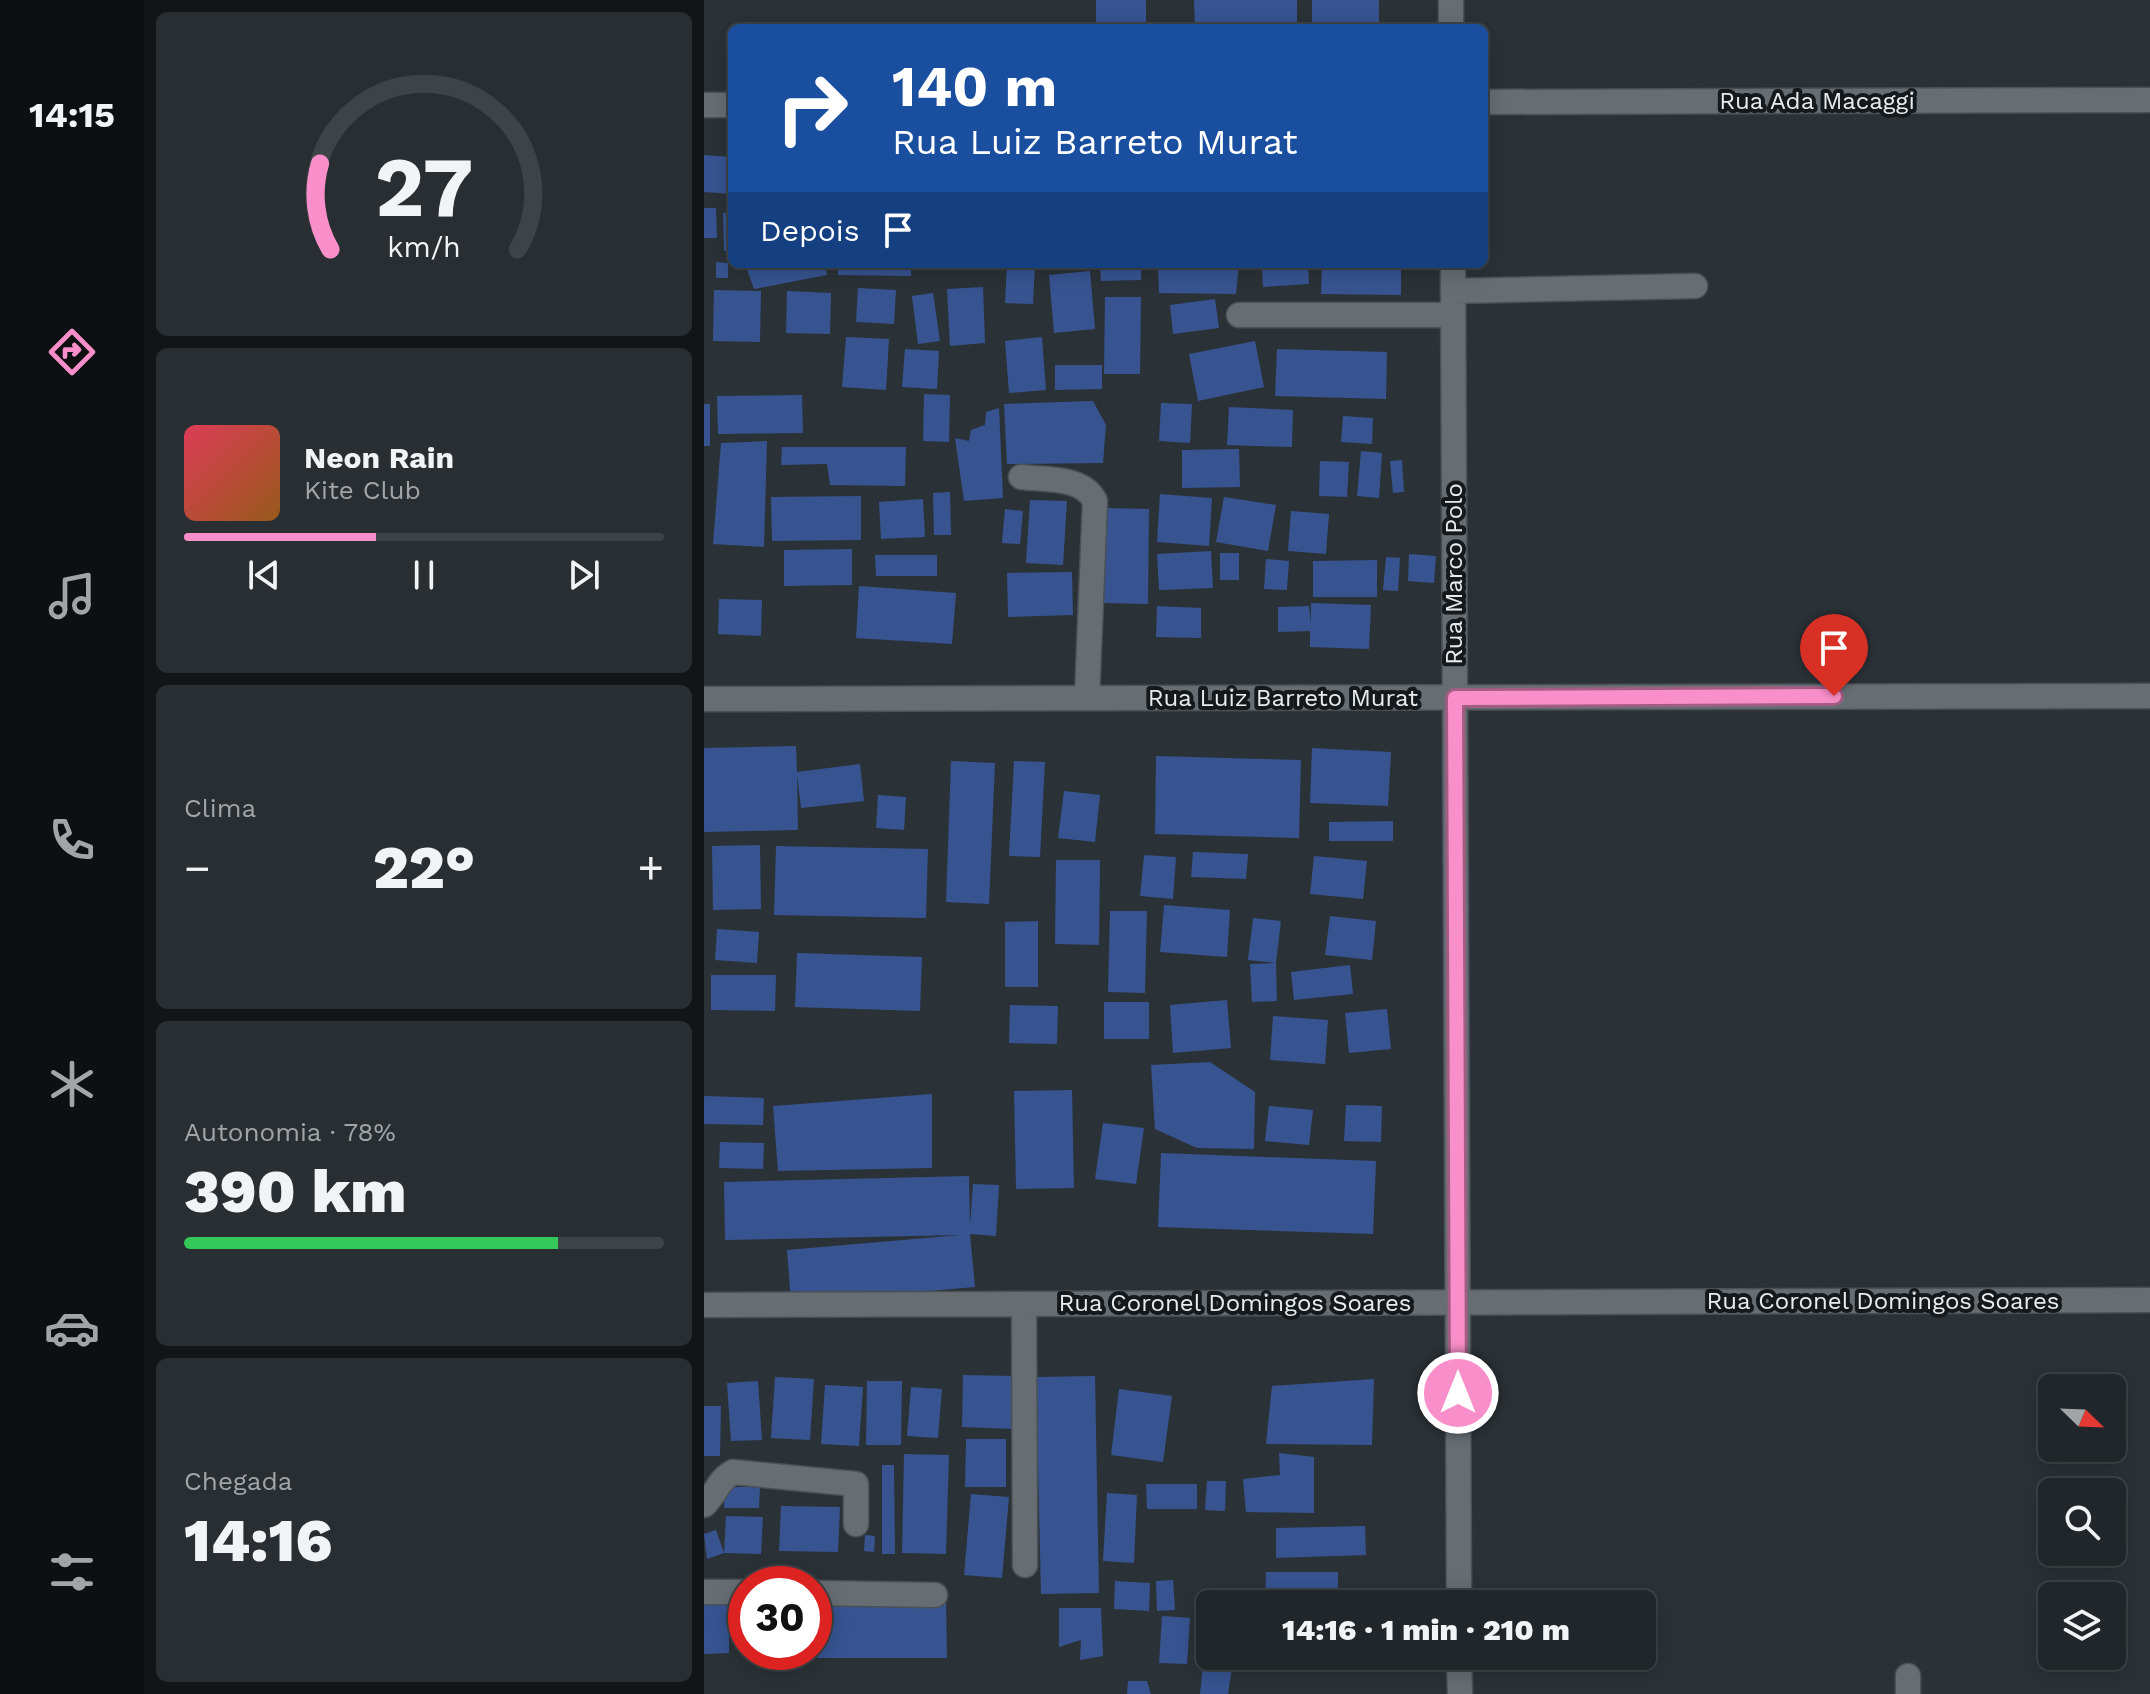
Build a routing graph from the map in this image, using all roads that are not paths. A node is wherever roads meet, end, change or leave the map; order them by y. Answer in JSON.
{"nodes":[{"id":1,"x":1451,"y":0,"type":"edge"},
{"id":2,"x":1451,"y":24,"type":"edge"},
{"id":3,"x":2150,"y":100,"type":"edge"},
{"id":4,"x":1488,"y":102,"type":"edge"},
{"id":5,"x":704,"y":105,"type":"edge"},
{"id":6,"x":728,"y":105,"type":"edge"},
{"id":7,"x":1453,"y":268,"type":"edge"},
{"id":8,"x":1695,"y":286,"type":"dead end"},
{"id":9,"x":1453,"y":303,"type":"junction"},
{"id":10,"x":1239,"y":315,"type":"dead end"},
{"id":11,"x":1021,"y":477,"type":"dead end"},
{"id":12,"x":2150,"y":696,"type":"edge"},
{"id":13,"x":1087,"y":698,"type":"junction"},
{"id":14,"x":1455,"y":698,"type":"junction"},
{"id":15,"x":704,"y":699,"type":"edge"},
{"id":16,"x":2150,"y":1300,"type":"edge"},
{"id":17,"x":1458,"y":1302,"type":"junction"},
{"id":18,"x":1024,"y":1304,"type":"junction"},
{"id":19,"x":704,"y":1305,"type":"edge"},
{"id":20,"x":704,"y":1505,"type":"edge"},
{"id":21,"x":856,"y":1524,"type":"dead end"},
{"id":22,"x":1025,"y":1565,"type":"dead end"},
{"id":23,"x":1459,"y":1590,"type":"edge"},
{"id":24,"x":704,"y":1592,"type":"edge"},
{"id":25,"x":728,"y":1592,"type":"edge"},
{"id":26,"x":832,"y":1593,"type":"edge"},
{"id":27,"x":935,"y":1595,"type":"dead end"},
{"id":28,"x":1459,"y":1670,"type":"edge"},
{"id":29,"x":1460,"y":1694,"type":"edge"}],
"edges":[{"from":1,"to":2,"type":"street"},
{"from":3,"to":4,"type":"street","name":"Rua Ada Macaggi"},
{"from":5,"to":6,"type":"street"},
{"from":7,"to":9,"type":"street","name":"Rua Marco Polo"},
{"from":8,"to":9,"type":"street"},
{"from":9,"to":10,"type":"street"},
{"from":9,"to":14,"type":"street","name":"Rua Marco Polo"},
{"from":11,"to":13,"type":"street"},
{"from":12,"to":14,"type":"street","name":"Rua Luiz Barreto Murat"},
{"from":13,"to":14,"type":"street","name":"Rua Luiz Barreto Murat"},
{"from":13,"to":15,"type":"street","name":"Rua Luiz Barreto Murat"},
{"from":14,"to":17,"type":"street","name":"Rua Marco Polo"},
{"from":16,"to":17,"type":"street","name":"Rua Coronel Domingos Soares"},
{"from":17,"to":18,"type":"street","name":"Rua Coronel Domingos Soares"},
{"from":17,"to":23,"type":"street","name":"Rua Marco Polo"},
{"from":18,"to":19,"type":"street","name":"Rua Coronel Domingos Soares"},
{"from":18,"to":22,"type":"street"},
{"from":20,"to":21,"type":"street"},
{"from":24,"to":25,"type":"street"},
{"from":26,"to":27,"type":"street"},
{"from":28,"to":29,"type":"street"}]}
